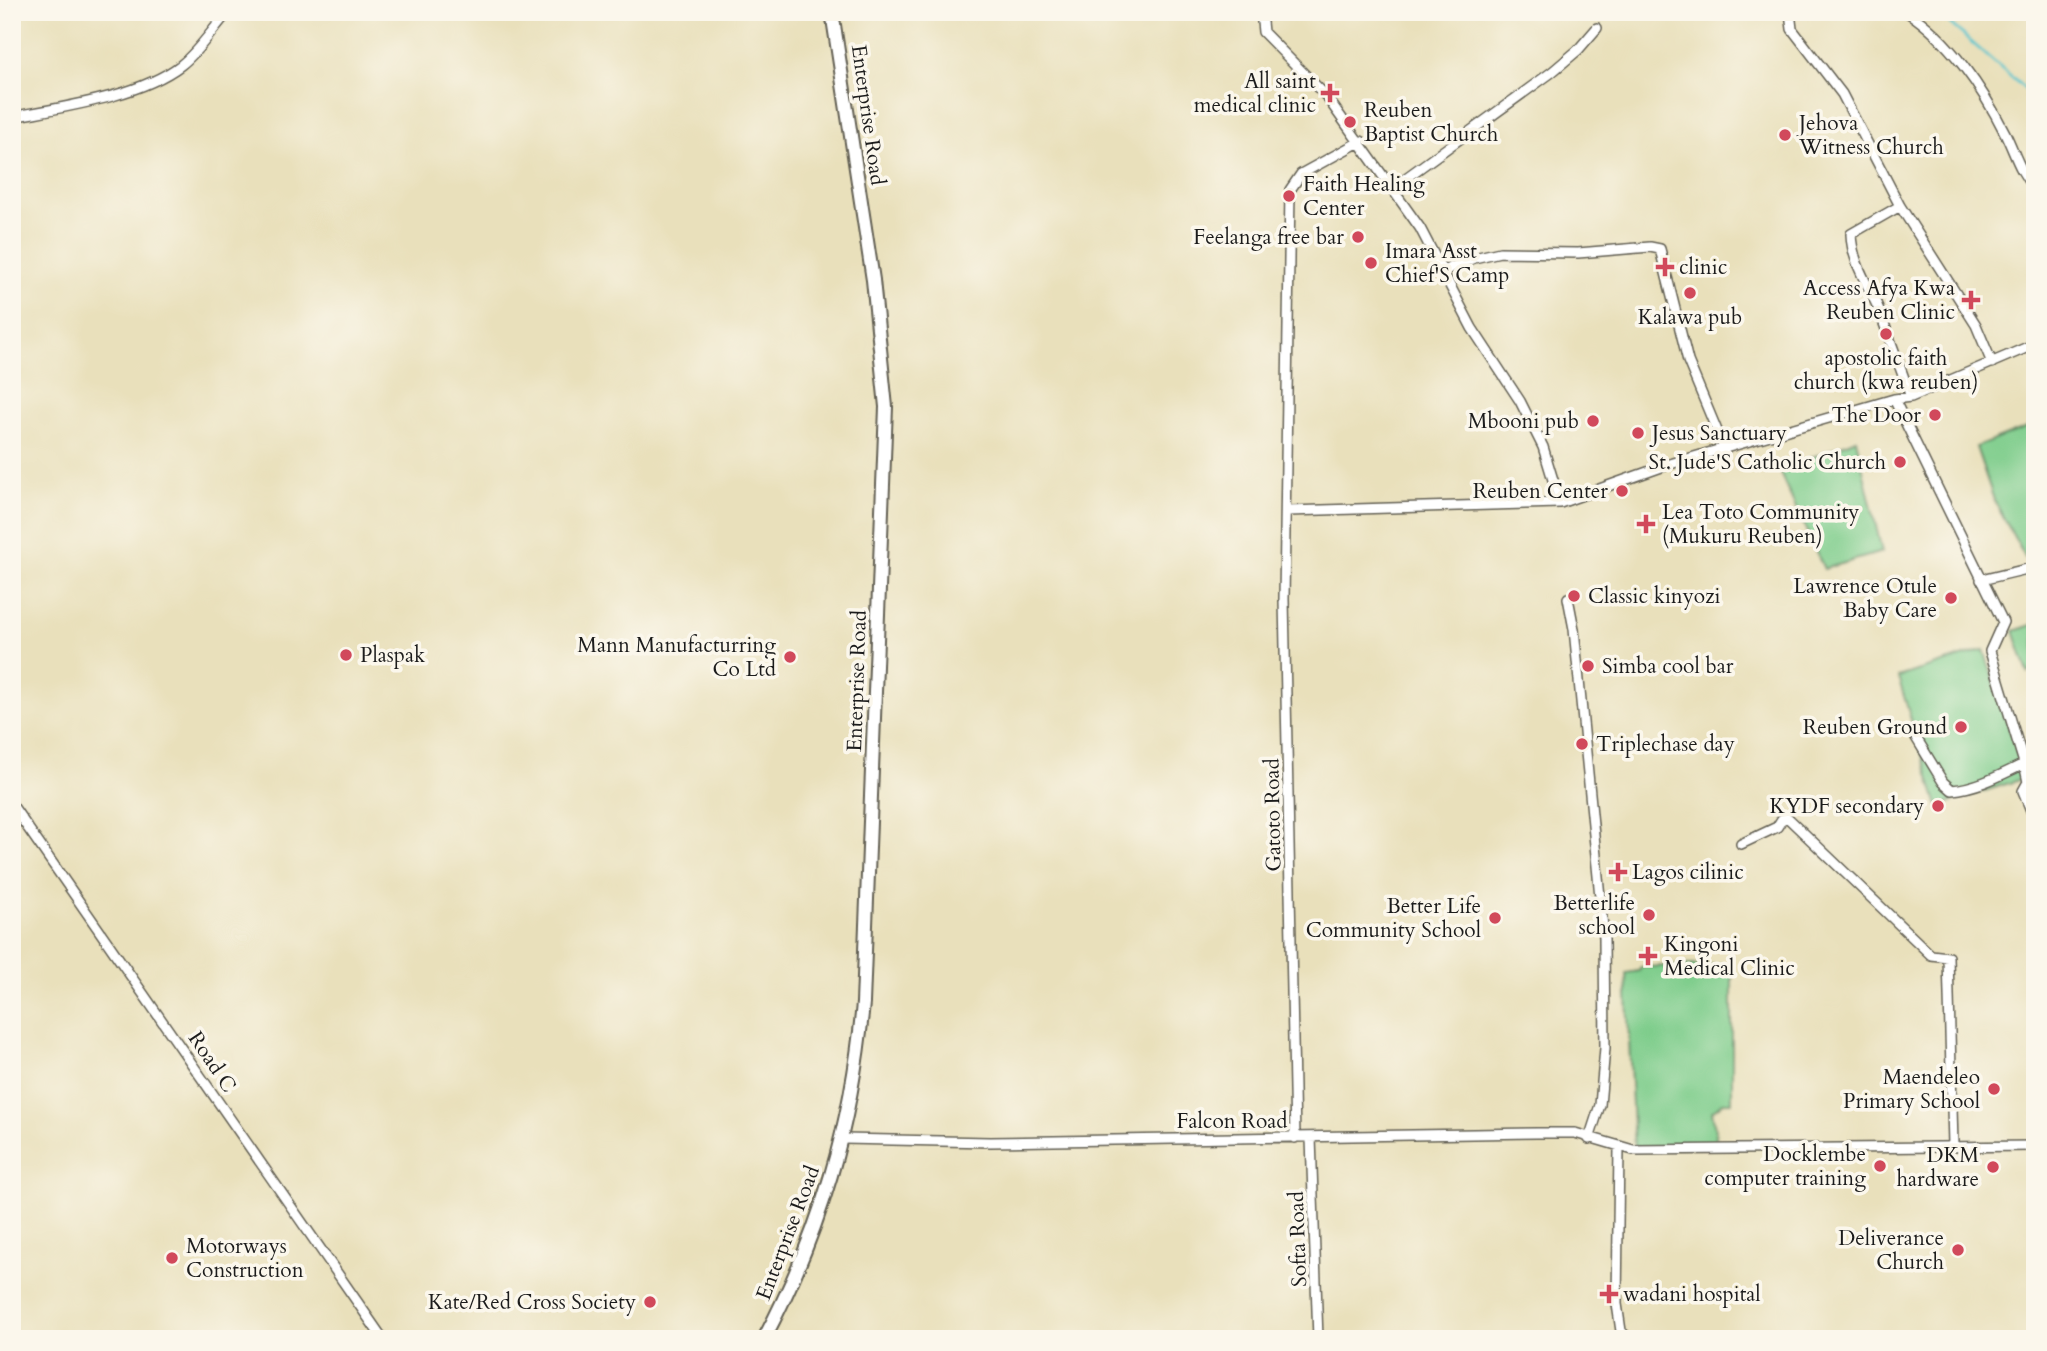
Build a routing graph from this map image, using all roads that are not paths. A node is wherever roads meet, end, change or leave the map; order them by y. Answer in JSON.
{"nodes":[{"id":1,"x":228,"y":12,"type":"edge"},
{"id":2,"x":832,"y":12,"type":"edge"},
{"id":3,"x":1261,"y":12,"type":"edge"},
{"id":4,"x":1790,"y":12,"type":"edge"},
{"id":5,"x":1907,"y":12,"type":"edge"},
{"id":6,"x":1597,"y":28,"type":"dead end"},
{"id":7,"x":12,"y":117,"type":"edge"},
{"id":8,"x":1361,"y":141,"type":"junction"},
{"id":9,"x":1392,"y":188,"type":"junction"},
{"id":10,"x":2035,"y":189,"type":"edge"},
{"id":11,"x":1900,"y":206,"type":"junction"},
{"id":12,"x":1443,"y":271,"type":"junction"},
{"id":13,"x":2035,"y":344,"type":"edge"},
{"id":14,"x":1992,"y":363,"type":"junction"},
{"id":15,"x":1912,"y":397,"type":"junction"},
{"id":16,"x":1894,"y":399,"type":"junction"},
{"id":17,"x":1725,"y":450,"type":"junction"},
{"id":18,"x":1560,"y":503,"type":"junction"},
{"id":19,"x":1287,"y":511,"type":"junction"},
{"id":20,"x":2035,"y":567,"type":"edge"},
{"id":21,"x":1981,"y":580,"type":"junction"},
{"id":22,"x":1569,"y":598,"type":"dead end"},
{"id":23,"x":1912,"y":732,"type":"dead end"},
{"id":24,"x":2035,"y":759,"type":"edge"},
{"id":25,"x":2024,"y":763,"type":"junction"},
{"id":26,"x":12,"y":805,"type":"edge"},
{"id":27,"x":2035,"y":820,"type":"edge"},
{"id":28,"x":1741,"y":844,"type":"dead end"},
{"id":29,"x":1295,"y":1138,"type":"junction"},
{"id":30,"x":1311,"y":1138,"type":"junction"},
{"id":31,"x":843,"y":1139,"type":"junction"},
{"id":32,"x":1589,"y":1139,"type":"junction"},
{"id":33,"x":1953,"y":1145,"type":"junction"},
{"id":34,"x":2035,"y":1146,"type":"edge"},
{"id":35,"x":1619,"y":1148,"type":"junction"},
{"id":36,"x":383,"y":1339,"type":"edge"},
{"id":37,"x":764,"y":1339,"type":"edge"},
{"id":38,"x":1318,"y":1339,"type":"edge"},
{"id":39,"x":1629,"y":1339,"type":"edge"}],
"edges":[{"from":1,"to":7,"type":"street"},
{"from":2,"to":31,"type":"main road","name":"Enterprise Road"},
{"from":3,"to":8,"type":"street"},
{"from":4,"to":11,"type":"street"},
{"from":5,"to":10,"type":"street"},
{"from":6,"to":9,"type":"street"},
{"from":8,"to":9,"type":"street"},
{"from":8,"to":19,"type":"street","name":"Gatoto Road"},
{"from":9,"to":12,"type":"street"},
{"from":11,"to":14,"type":"street"},
{"from":11,"to":15,"type":"street"},
{"from":12,"to":17,"type":"street"},
{"from":12,"to":18,"type":"street"},
{"from":13,"to":14,"type":"street"},
{"from":14,"to":15,"type":"street"},
{"from":15,"to":16,"type":"street"},
{"from":16,"to":17,"type":"street"},
{"from":16,"to":21,"type":"street"},
{"from":17,"to":18,"type":"street"},
{"from":18,"to":19,"type":"street"},
{"from":19,"to":29,"type":"street","name":"Gatoto Road"},
{"from":20,"to":21,"type":"street"},
{"from":21,"to":25,"type":"street"},
{"from":22,"to":32,"type":"street"},
{"from":23,"to":25,"type":"street"},
{"from":24,"to":25,"type":"street"},
{"from":25,"to":27,"type":"street"},
{"from":26,"to":36,"type":"street","name":"Road C"},
{"from":28,"to":33,"type":"street"},
{"from":29,"to":30,"type":"street","name":"Falcon Road"},
{"from":29,"to":31,"type":"street","name":"Falcon Road"},
{"from":30,"to":32,"type":"street","name":"Falcon Road"},
{"from":30,"to":38,"type":"street","name":"Softa Road"},
{"from":31,"to":37,"type":"main road","name":"Enterprise Road"},
{"from":32,"to":35,"type":"street","name":"Falcon Road"},
{"from":33,"to":34,"type":"street","name":"Falcon Road"},
{"from":33,"to":35,"type":"street","name":"Falcon Road"},
{"from":35,"to":39,"type":"street"}]}
